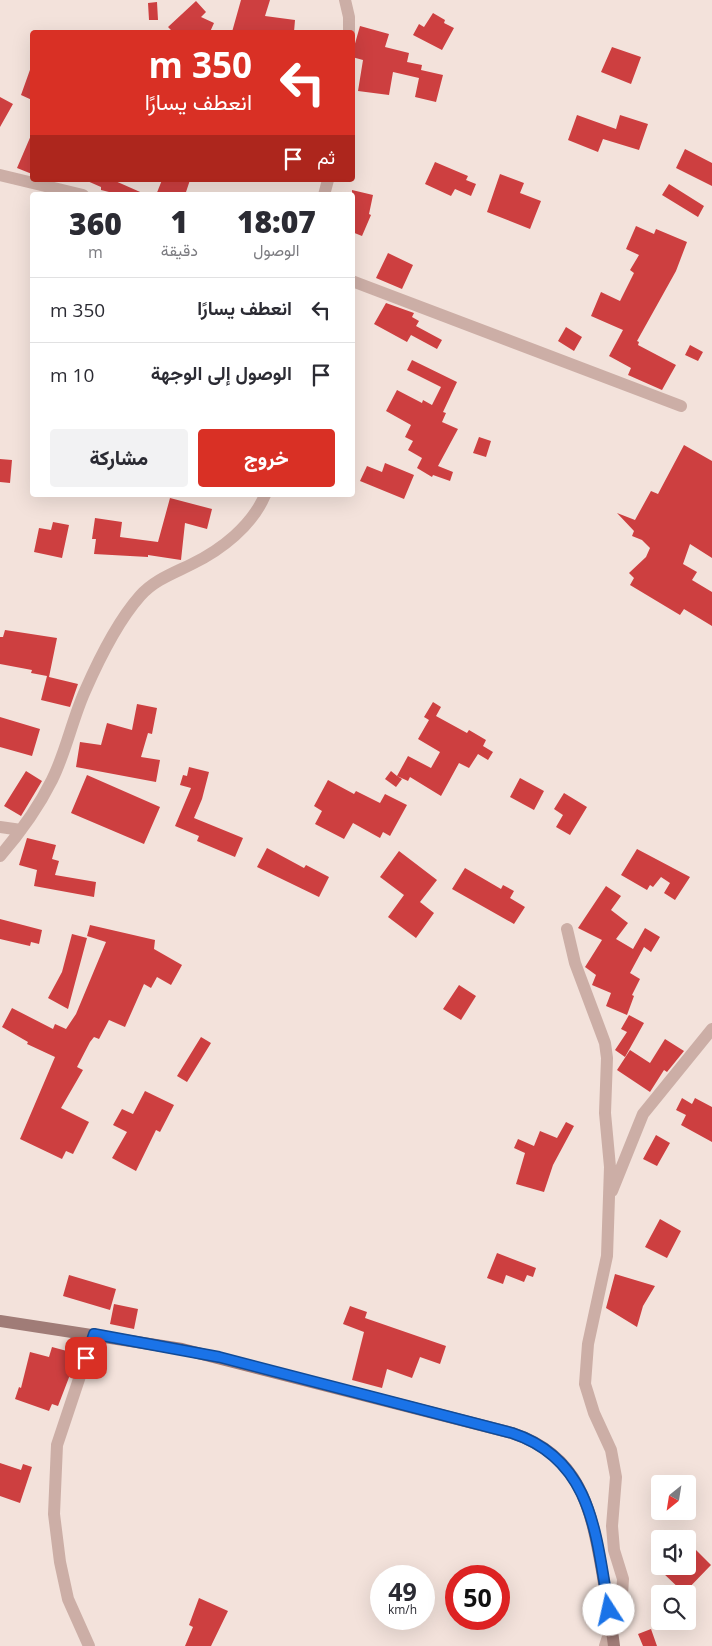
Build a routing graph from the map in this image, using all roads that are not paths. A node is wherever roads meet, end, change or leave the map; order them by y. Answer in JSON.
{"nodes":[{"id":1,"x":345,"y":0,"type":"edge"},
{"id":2,"x":349,"y":30,"type":"edge"},
{"id":3,"x":0,"y":175,"type":"edge"},
{"id":4,"x":70,"y":192,"type":"edge"},
{"id":5,"x":355,"y":282,"type":"edge"},
{"id":6,"x":681,"y":406,"type":"dead end"},
{"id":7,"x":264,"y":497,"type":"edge"},
{"id":8,"x":0,"y":827,"type":"edge"},
{"id":9,"x":21,"y":830,"type":"junction"},
{"id":10,"x":0,"y":856,"type":"edge"},
{"id":11,"x":566,"y":929,"type":"dead end"},
{"id":12,"x":712,"y":1029,"type":"edge"},
{"id":13,"x":610,"y":1194,"type":"junction"},
{"id":14,"x":0,"y":1321,"type":"edge"},
{"id":15,"x":94,"y":1334,"type":"junction"},
{"id":16,"x":612,"y":1628,"type":"junction"},
{"id":17,"x":89,"y":1646,"type":"edge"},
{"id":18,"x":605,"y":1646,"type":"edge"},
{"id":19,"x":614,"y":1646,"type":"edge"}],
"edges":[{"from":1,"to":2,"type":"street"},
{"from":3,"to":4,"type":"street"},
{"from":5,"to":6,"type":"street"},
{"from":7,"to":9,"type":"street"},
{"from":8,"to":9,"type":"street"},
{"from":9,"to":10,"type":"street"},
{"from":11,"to":13,"type":"street"},
{"from":12,"to":13,"type":"street"},
{"from":13,"to":16,"type":"street"},
{"from":14,"to":15,"type":"main road"},
{"from":15,"to":16,"type":"main road"},
{"from":15,"to":17,"type":"street"},
{"from":16,"to":18,"type":"street"},
{"from":16,"to":19,"type":"main road"}]}
